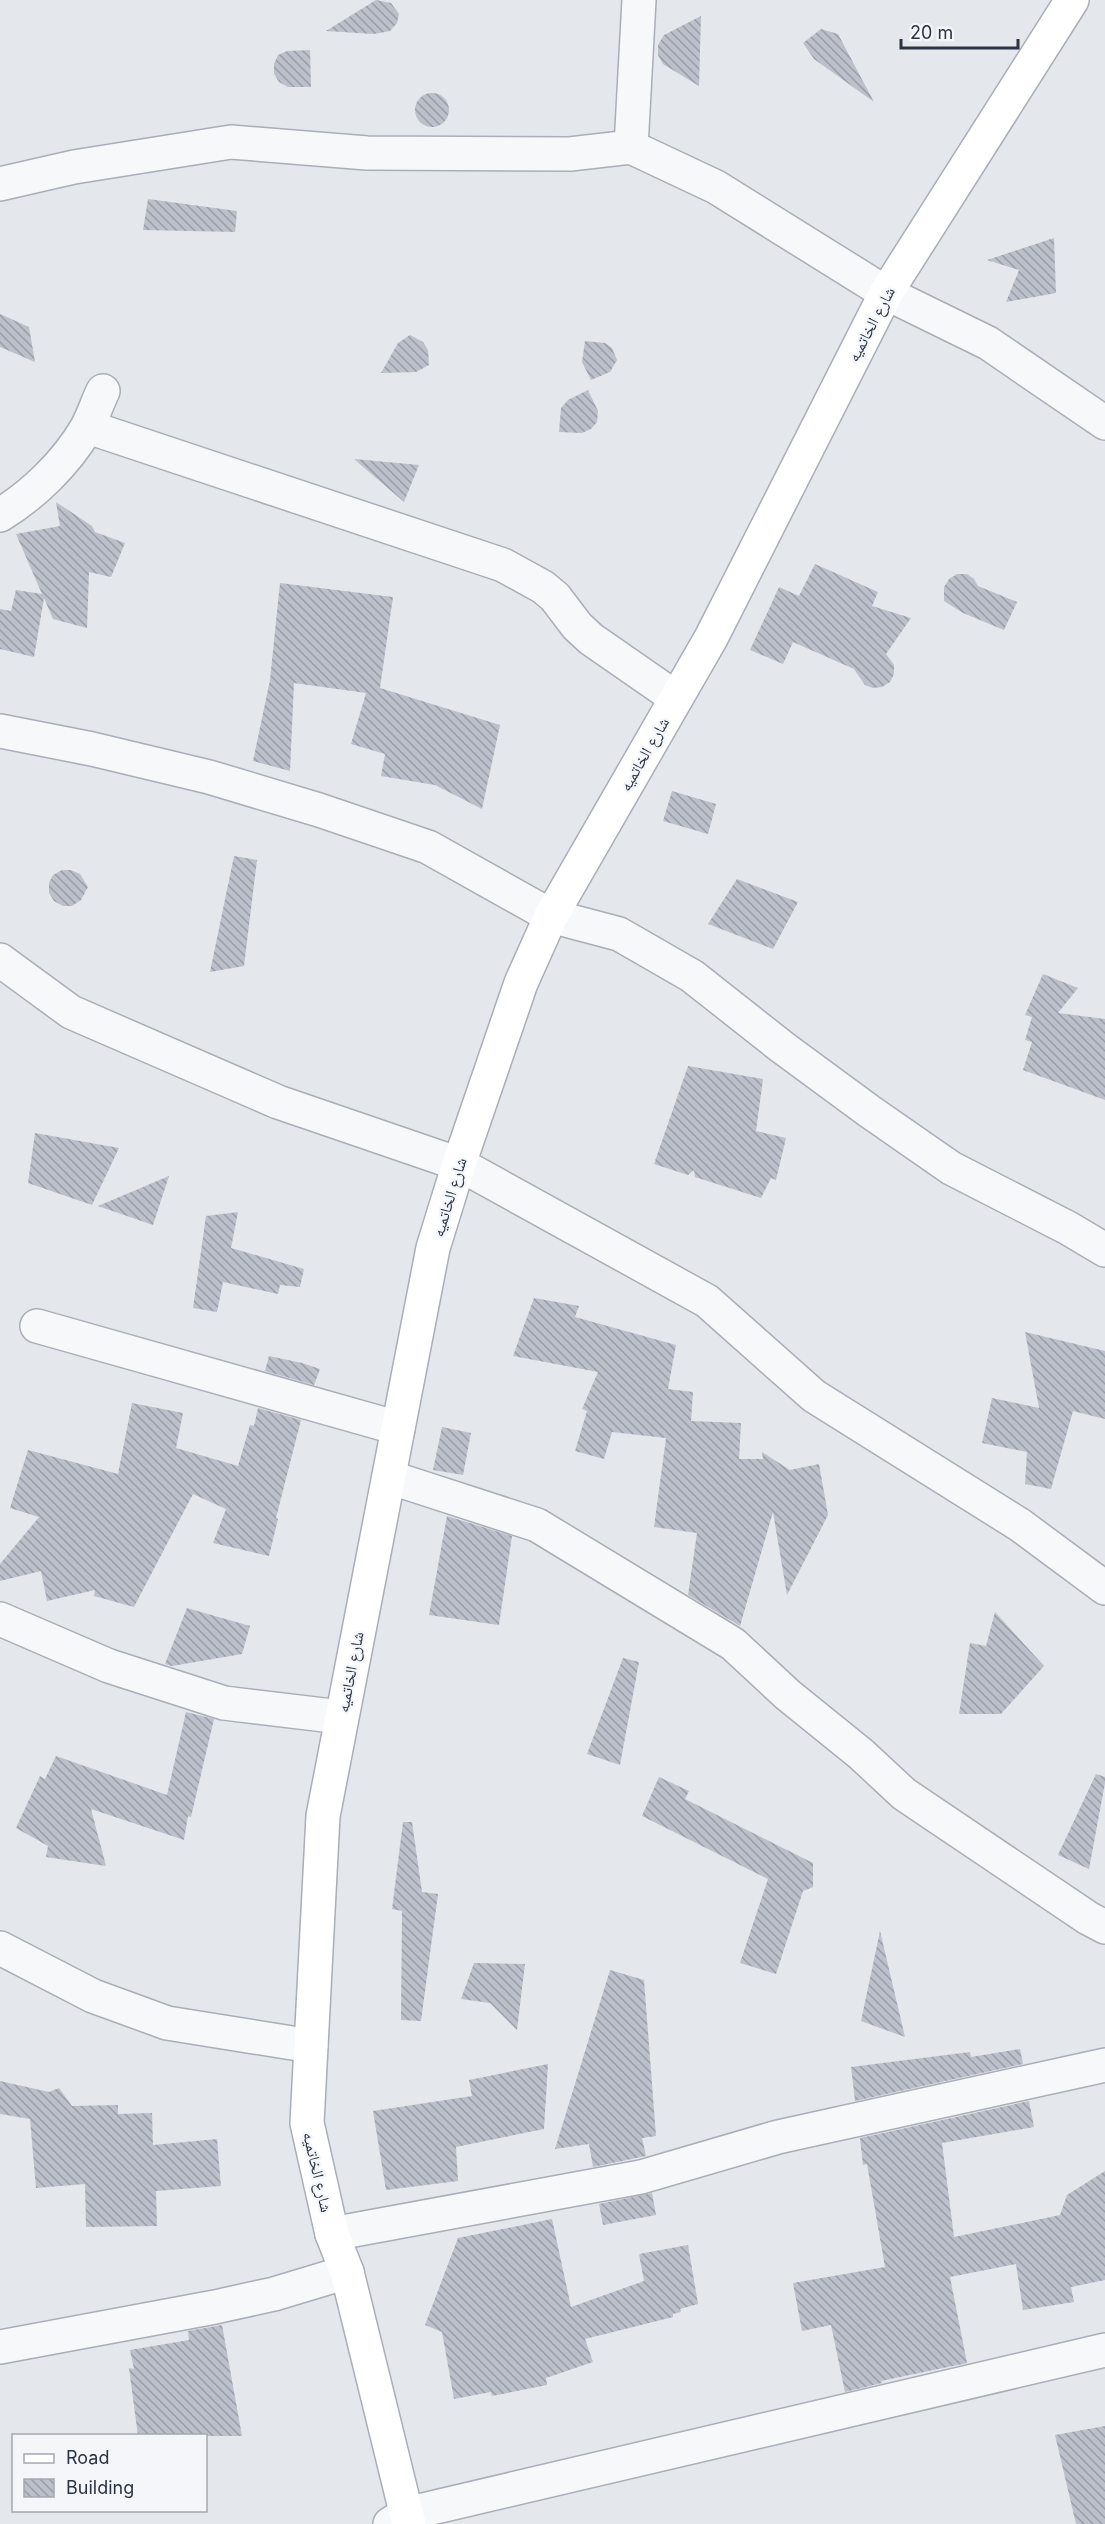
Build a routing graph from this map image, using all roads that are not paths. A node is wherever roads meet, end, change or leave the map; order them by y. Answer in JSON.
{"nodes":[{"id":1,"x":639,"y":0,"type":"edge"},
{"id":2,"x":1072,"y":0,"type":"edge"},
{"id":3,"x":630,"y":147,"type":"junction"},
{"id":4,"x":0,"y":184,"type":"edge"},
{"id":5,"x":886,"y":293,"type":"junction"},
{"id":6,"x":103,"y":391,"type":"dead end"},
{"id":7,"x":1105,"y":423,"type":"edge"},
{"id":8,"x":87,"y":427,"type":"junction"},
{"id":9,"x":0,"y":515,"type":"edge"},
{"id":10,"x":676,"y":698,"type":"junction"},
{"id":11,"x":0,"y":731,"type":"edge"},
{"id":12,"x":551,"y":916,"type":"junction"},
{"id":13,"x":0,"y":960,"type":"edge"},
{"id":14,"x":459,"y":1164,"type":"junction"},
{"id":15,"x":1105,"y":1250,"type":"edge"},
{"id":16,"x":38,"y":1326,"type":"dead end"},
{"id":17,"x":398,"y":1428,"type":"junction"},
{"id":18,"x":389,"y":1477,"type":"junction"},
{"id":19,"x":1105,"y":1588,"type":"edge"},
{"id":20,"x":0,"y":1619,"type":"edge"},
{"id":21,"x":341,"y":1717,"type":"junction"},
{"id":22,"x":1105,"y":1927,"type":"edge"},
{"id":23,"x":0,"y":1948,"type":"edge"},
{"id":24,"x":311,"y":2046,"type":"junction"},
{"id":25,"x":1105,"y":2065,"type":"edge"},
{"id":26,"x":332,"y":2234,"type":"junction"},
{"id":27,"x":347,"y":2272,"type":"junction"},
{"id":28,"x":0,"y":2347,"type":"edge"},
{"id":29,"x":1105,"y":2350,"type":"edge"},
{"id":30,"x":402,"y":2521,"type":"edge"}],
"edges":[{"from":1,"to":3,"type":"street"},
{"from":2,"to":5,"type":"street","name":"شارع الخاتميه"},
{"from":3,"to":4,"type":"street"},
{"from":3,"to":5,"type":"street"},
{"from":5,"to":7,"type":"street"},
{"from":5,"to":10,"type":"street","name":"شارع الخاتميه"},
{"from":6,"to":8,"type":"street"},
{"from":8,"to":9,"type":"street"},
{"from":8,"to":10,"type":"street"},
{"from":10,"to":12,"type":"street","name":"شارع الخاتميه"},
{"from":11,"to":12,"type":"street"},
{"from":12,"to":14,"type":"street","name":"شارع الخاتميه"},
{"from":12,"to":15,"type":"street"},
{"from":13,"to":14,"type":"street"},
{"from":14,"to":17,"type":"street","name":"شارع الخاتميه"},
{"from":14,"to":19,"type":"street"},
{"from":16,"to":17,"type":"street"},
{"from":17,"to":18,"type":"street","name":"شارع الخاتميه"},
{"from":18,"to":21,"type":"street","name":"شارع الخاتميه"},
{"from":18,"to":22,"type":"street"},
{"from":20,"to":21,"type":"street"},
{"from":21,"to":24,"type":"street","name":"شارع الخاتميه"},
{"from":23,"to":24,"type":"street"},
{"from":24,"to":26,"type":"street","name":"شارع الخاتميه"},
{"from":25,"to":26,"type":"street"},
{"from":26,"to":27,"type":"street","name":"شارع الخاتميه"},
{"from":27,"to":28,"type":"street"},
{"from":27,"to":30,"type":"street","name":"شارع الخاتميه"},
{"from":29,"to":30,"type":"street"}]}
